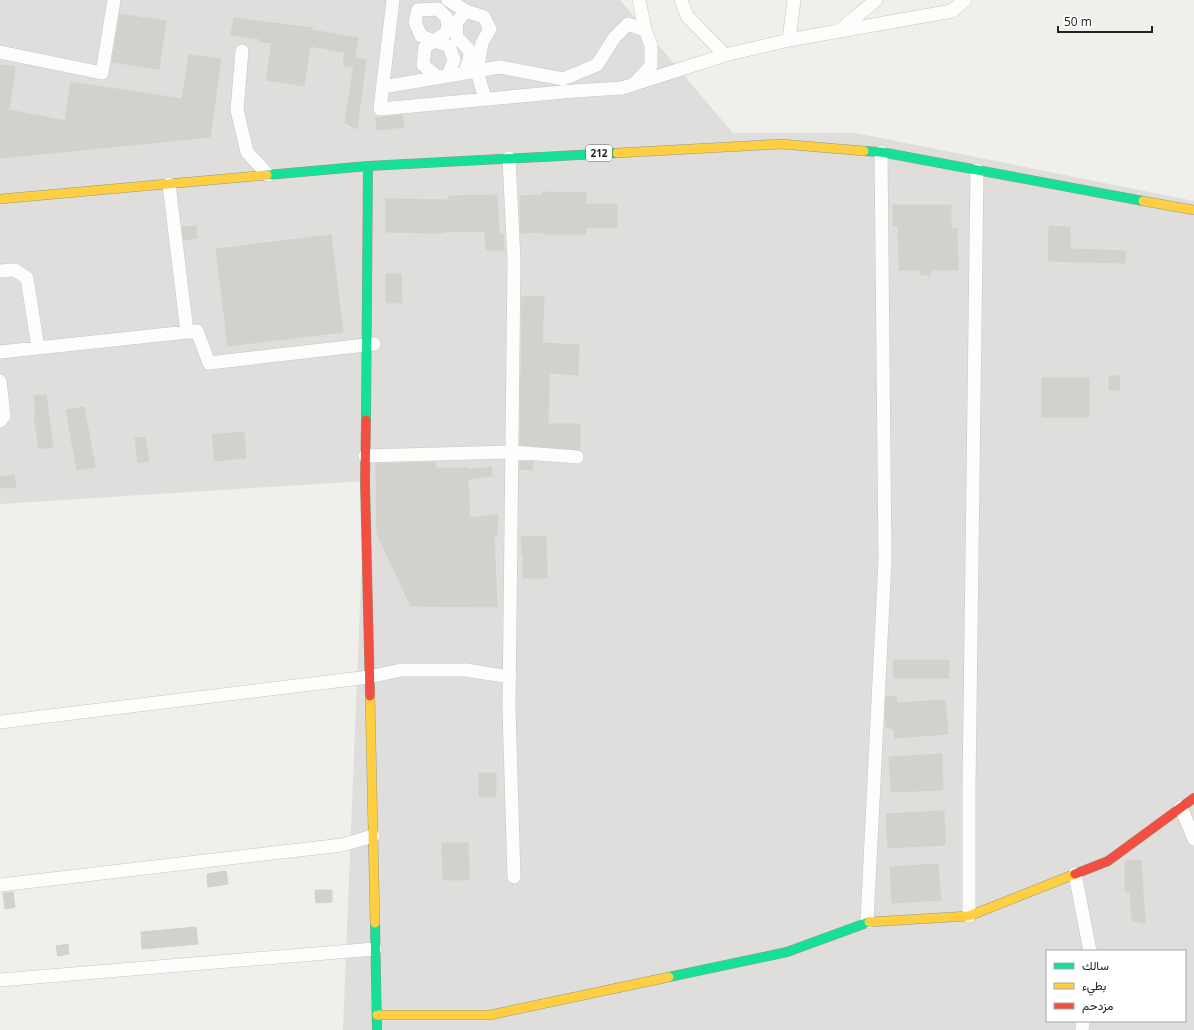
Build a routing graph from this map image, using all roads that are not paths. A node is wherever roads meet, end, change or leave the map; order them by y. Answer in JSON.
{"nodes":[{"id":1,"x":114,"y":0,"type":"edge"},
{"id":2,"x":393,"y":0,"type":"edge"},
{"id":3,"x":448,"y":0,"type":"edge"},
{"id":4,"x":639,"y":0,"type":"edge"},
{"id":5,"x":681,"y":0,"type":"edge"},
{"id":6,"x":794,"y":0,"type":"edge"},
{"id":7,"x":876,"y":0,"type":"edge"},
{"id":8,"x":965,"y":0,"type":"edge"},
{"id":9,"x":466,"y":11,"type":"junction"},
{"id":10,"x":645,"y":30,"type":"junction"},
{"id":11,"x":839,"y":31,"type":"junction"},
{"id":12,"x":788,"y":40,"type":"junction"},
{"id":13,"x":0,"y":52,"type":"edge"},
{"id":14,"x":242,"y":52,"type":"dead end"},
{"id":15,"x":725,"y":55,"type":"junction"},
{"id":16,"x":471,"y":72,"type":"junction"},
{"id":17,"x":443,"y":76,"type":"junction"},
{"id":18,"x":635,"y":84,"type":"junction"},
{"id":19,"x":383,"y":87,"type":"junction"},
{"id":20,"x":485,"y":99,"type":"junction"},
{"id":21,"x":881,"y":152,"type":"junction"},
{"id":22,"x":508,"y":158,"type":"junction"},
{"id":23,"x":368,"y":166,"type":"junction"},
{"id":24,"x":977,"y":170,"type":"junction"},
{"id":25,"x":268,"y":175,"type":"junction"},
{"id":26,"x":170,"y":184,"type":"junction"},
{"id":27,"x":0,"y":199,"type":"edge"},
{"id":28,"x":1194,"y":210,"type":"edge"},
{"id":29,"x":0,"y":271,"type":"edge"},
{"id":30,"x":187,"y":332,"type":"junction"},
{"id":31,"x":370,"y":345,"type":"junction"},
{"id":32,"x":38,"y":348,"type":"junction"},
{"id":33,"x":0,"y":352,"type":"edge"},
{"id":34,"x":0,"y":381,"type":"edge"},
{"id":35,"x":0,"y":421,"type":"edge"},
{"id":36,"x":512,"y":452,"type":"junction"},
{"id":37,"x":365,"y":456,"type":"junction"},
{"id":38,"x":577,"y":457,"type":"dead end"},
{"id":39,"x":510,"y":676,"type":"junction"},
{"id":40,"x":369,"y":677,"type":"junction"},
{"id":41,"x":0,"y":722,"type":"edge"},
{"id":42,"x":1194,"y":798,"type":"edge"},
{"id":43,"x":1181,"y":808,"type":"junction"},
{"id":44,"x":373,"y":836,"type":"junction"},
{"id":45,"x":1194,"y":839,"type":"edge"},
{"id":46,"x":1075,"y":874,"type":"junction"},
{"id":47,"x":514,"y":877,"type":"dead end"},
{"id":48,"x":0,"y":885,"type":"edge"},
{"id":49,"x":969,"y":916,"type":"junction"},
{"id":50,"x":867,"y":922,"type":"junction"},
{"id":51,"x":375,"y":948,"type":"junction"},
{"id":52,"x":1090,"y":950,"type":"edge"},
{"id":53,"x":0,"y":980,"type":"edge"},
{"id":54,"x":377,"y":1015,"type":"junction"},
{"id":55,"x":377,"y":1030,"type":"edge"}],
"edges":[{"from":1,"to":13,"type":"street"},
{"from":2,"to":19,"type":"street"},
{"from":3,"to":9,"type":"street"},
{"from":4,"to":10,"type":"street"},
{"from":5,"to":15,"type":"street"},
{"from":6,"to":12,"type":"street"},
{"from":7,"to":11,"type":"street"},
{"from":8,"to":11,"type":"street"},
{"from":9,"to":16,"type":"street"},
{"from":9,"to":16,"type":"street"},
{"from":10,"to":16,"type":"street"},
{"from":10,"to":18,"type":"street"},
{"from":11,"to":12,"type":"street"},
{"from":12,"to":15,"type":"street"},
{"from":14,"to":25,"type":"street"},
{"from":15,"to":18,"type":"street"},
{"from":16,"to":17,"type":"street"},
{"from":16,"to":20,"type":"street"},
{"from":17,"to":17,"type":"street"},
{"from":17,"to":19,"type":"street"},
{"from":18,"to":20,"type":"street"},
{"from":19,"to":20,"type":"street"},
{"from":21,"to":22,"type":"street","number":"212"},
{"from":21,"to":24,"type":"street","number":"212"},
{"from":21,"to":50,"type":"street"},
{"from":22,"to":23,"type":"street","number":"212"},
{"from":22,"to":36,"type":"street"},
{"from":23,"to":25,"type":"street","number":"212"},
{"from":23,"to":31,"type":"street"},
{"from":24,"to":28,"type":"street","number":"212"},
{"from":24,"to":49,"type":"street"},
{"from":25,"to":26,"type":"street","number":"212"},
{"from":26,"to":27,"type":"street","number":"212"},
{"from":26,"to":30,"type":"street"},
{"from":29,"to":32,"type":"street"},
{"from":30,"to":31,"type":"street"},
{"from":30,"to":32,"type":"street"},
{"from":31,"to":37,"type":"street"},
{"from":32,"to":33,"type":"street"},
{"from":34,"to":35,"type":"street"},
{"from":36,"to":37,"type":"street"},
{"from":36,"to":38,"type":"street"},
{"from":36,"to":39,"type":"street"},
{"from":37,"to":40,"type":"street"},
{"from":39,"to":40,"type":"street"},
{"from":39,"to":47,"type":"street"},
{"from":40,"to":41,"type":"street"},
{"from":40,"to":44,"type":"street"},
{"from":42,"to":43,"type":"street"},
{"from":43,"to":45,"type":"street"},
{"from":43,"to":46,"type":"street"},
{"from":44,"to":48,"type":"street"},
{"from":44,"to":51,"type":"street"},
{"from":46,"to":49,"type":"street"},
{"from":46,"to":52,"type":"street"},
{"from":49,"to":50,"type":"street"},
{"from":50,"to":54,"type":"street"},
{"from":51,"to":53,"type":"street"},
{"from":51,"to":54,"type":"street"},
{"from":54,"to":55,"type":"street"}]}
